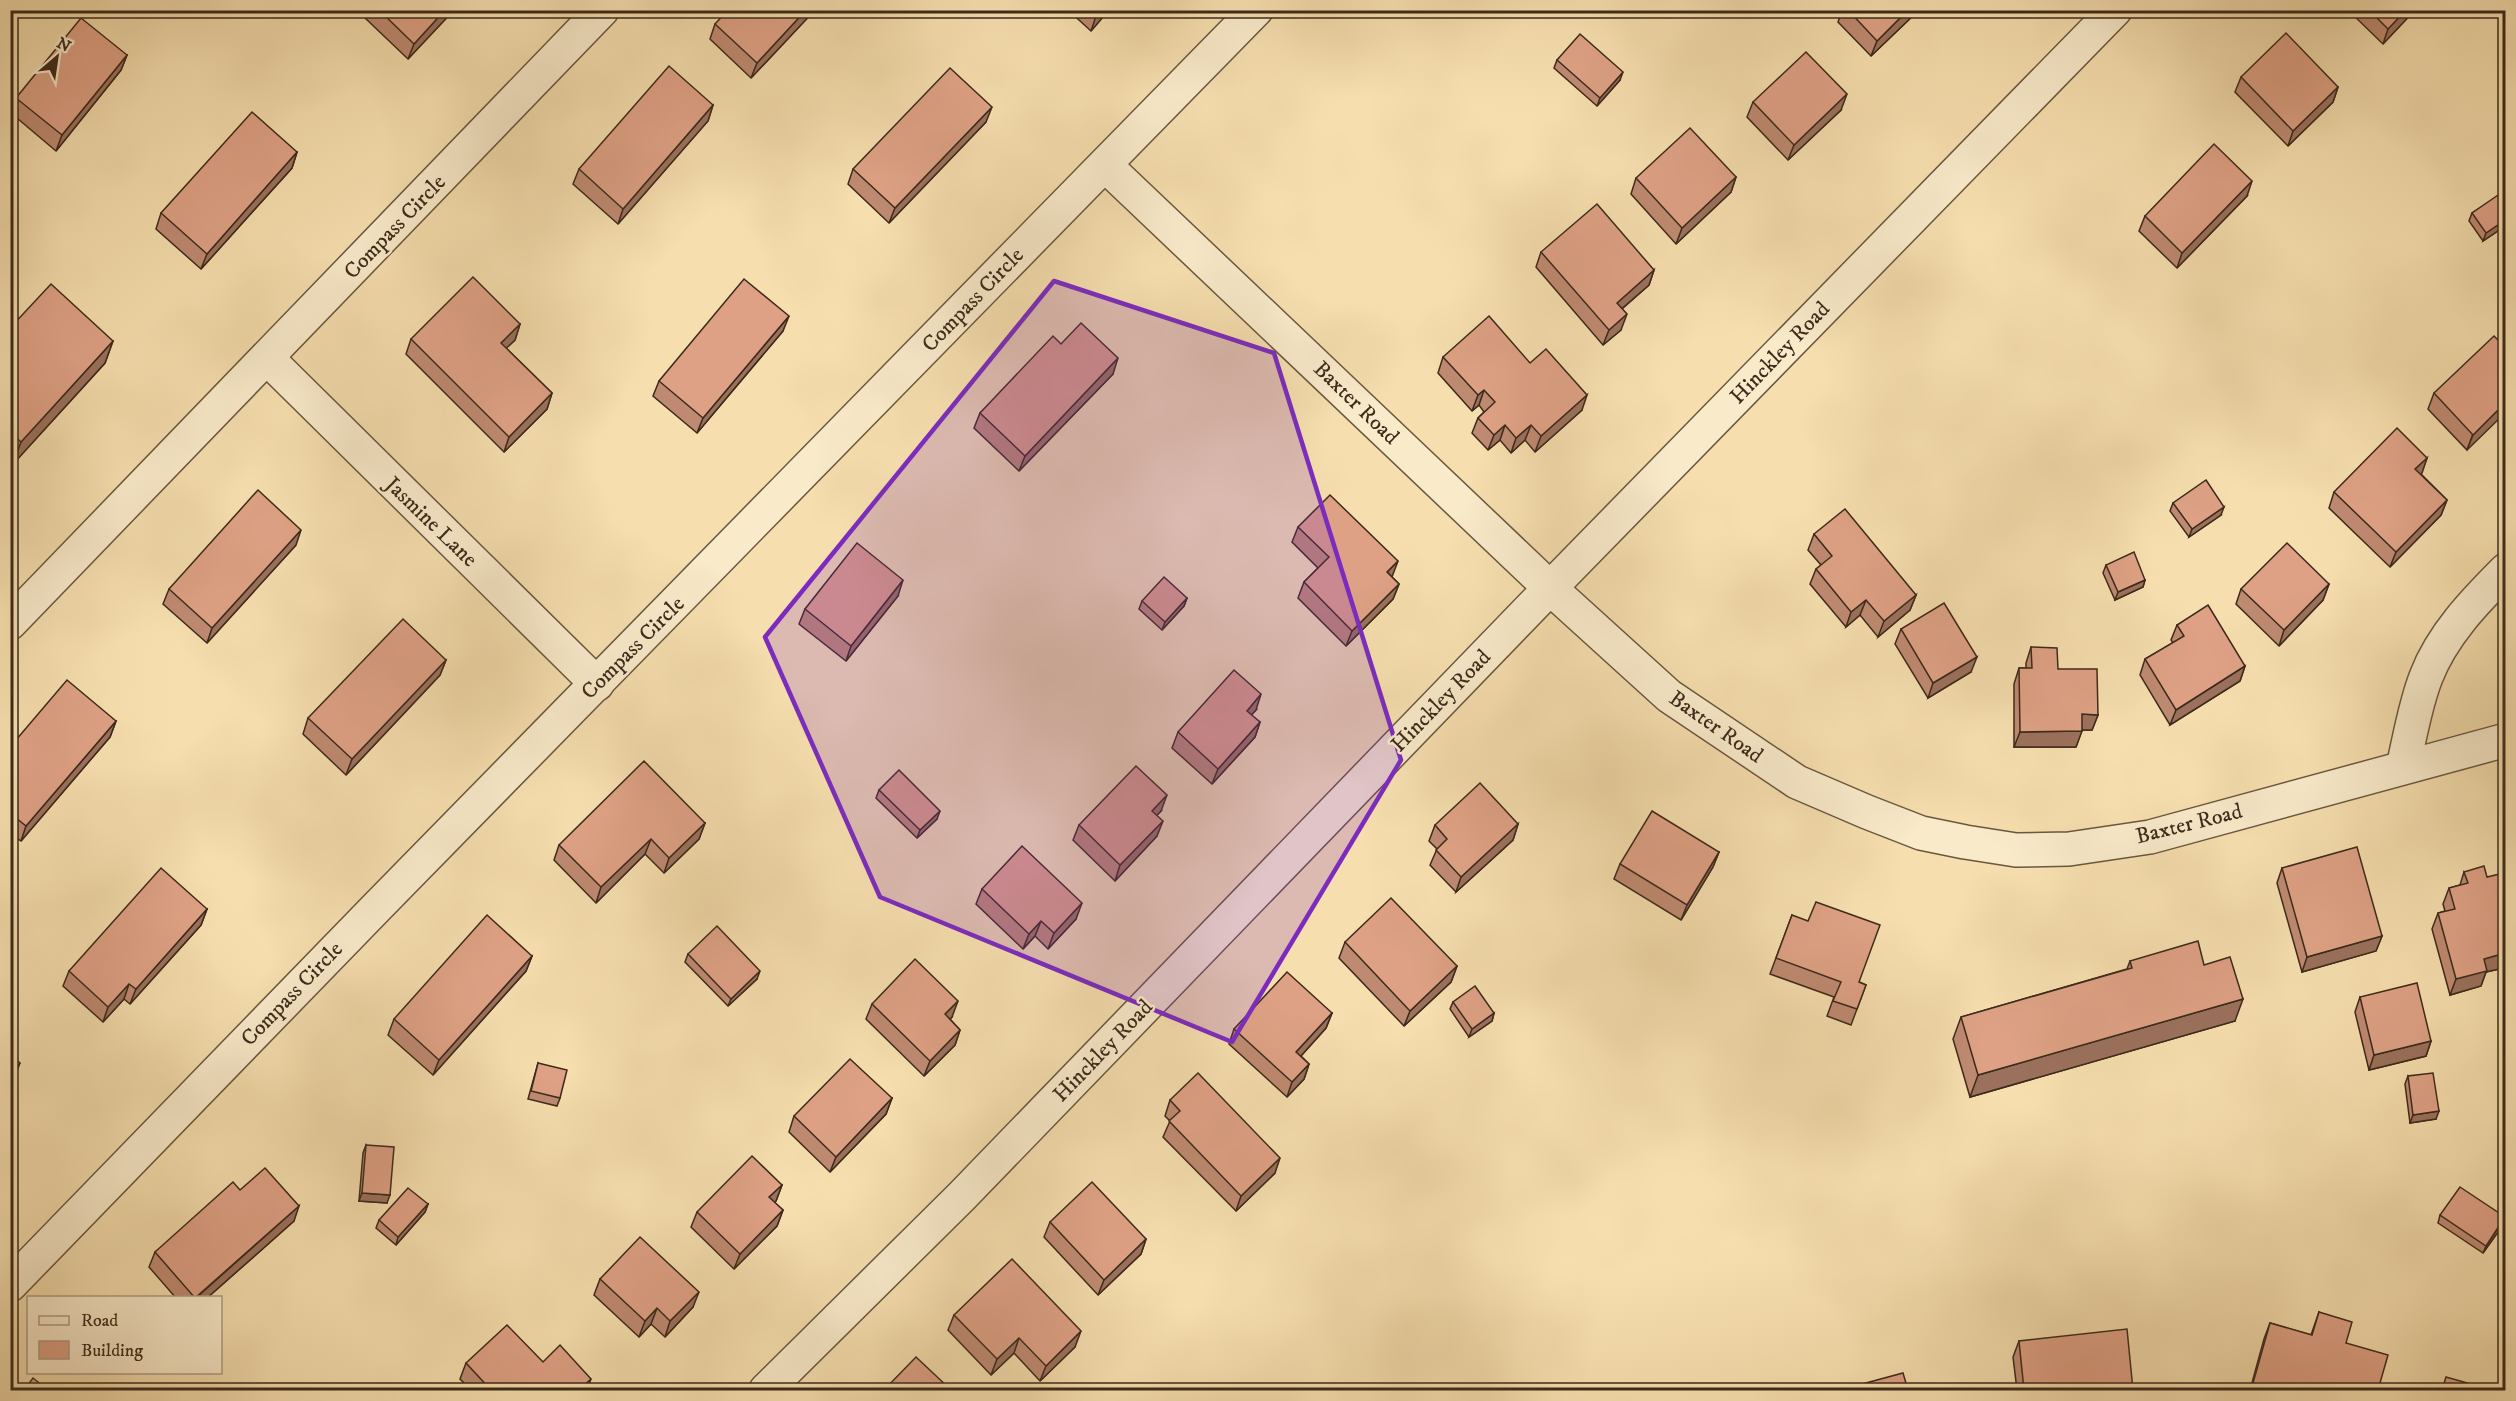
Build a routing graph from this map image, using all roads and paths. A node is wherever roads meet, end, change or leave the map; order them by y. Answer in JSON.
{"nodes":[{"id":1,"x":603,"y":10,"type":"edge"},
{"id":2,"x":1256,"y":10,"type":"edge"},
{"id":3,"x":2115,"y":10,"type":"edge"},
{"id":4,"x":1105,"y":165,"type":"junction"},
{"id":5,"x":267,"y":358,"type":"junction"},
{"id":6,"x":2505,"y":570,"type":"edge"},
{"id":7,"x":1550,"y":588,"type":"junction"},
{"id":8,"x":10,"y":623,"type":"edge"},
{"id":9,"x":597,"y":684,"type":"junction"},
{"id":10,"x":2505,"y":740,"type":"edge"},
{"id":11,"x":2403,"y":767,"type":"junction"},
{"id":12,"x":10,"y":1285,"type":"edge"},
{"id":13,"x":766,"y":1390,"type":"edge"}],
"edges":[{"from":1,"to":5,"type":"street","name":"Compass Circle"},
{"from":2,"to":4,"type":"street","name":"Compass Circle"},
{"from":3,"to":7,"type":"street","name":"Hinckley Road"},
{"from":4,"to":7,"type":"street","name":"Baxter Road"},
{"from":4,"to":9,"type":"street","name":"Compass Circle"},
{"from":5,"to":8,"type":"street","name":"Compass Circle"},
{"from":5,"to":9,"type":"street","name":"Jasmine Lane"},
{"from":6,"to":11,"type":"street"},
{"from":7,"to":11,"type":"street","name":"Baxter Road"},
{"from":7,"to":13,"type":"street","name":"Hinckley Road"},
{"from":9,"to":12,"type":"street","name":"Compass Circle"},
{"from":10,"to":11,"type":"street","name":"Baxter Road"}]}
